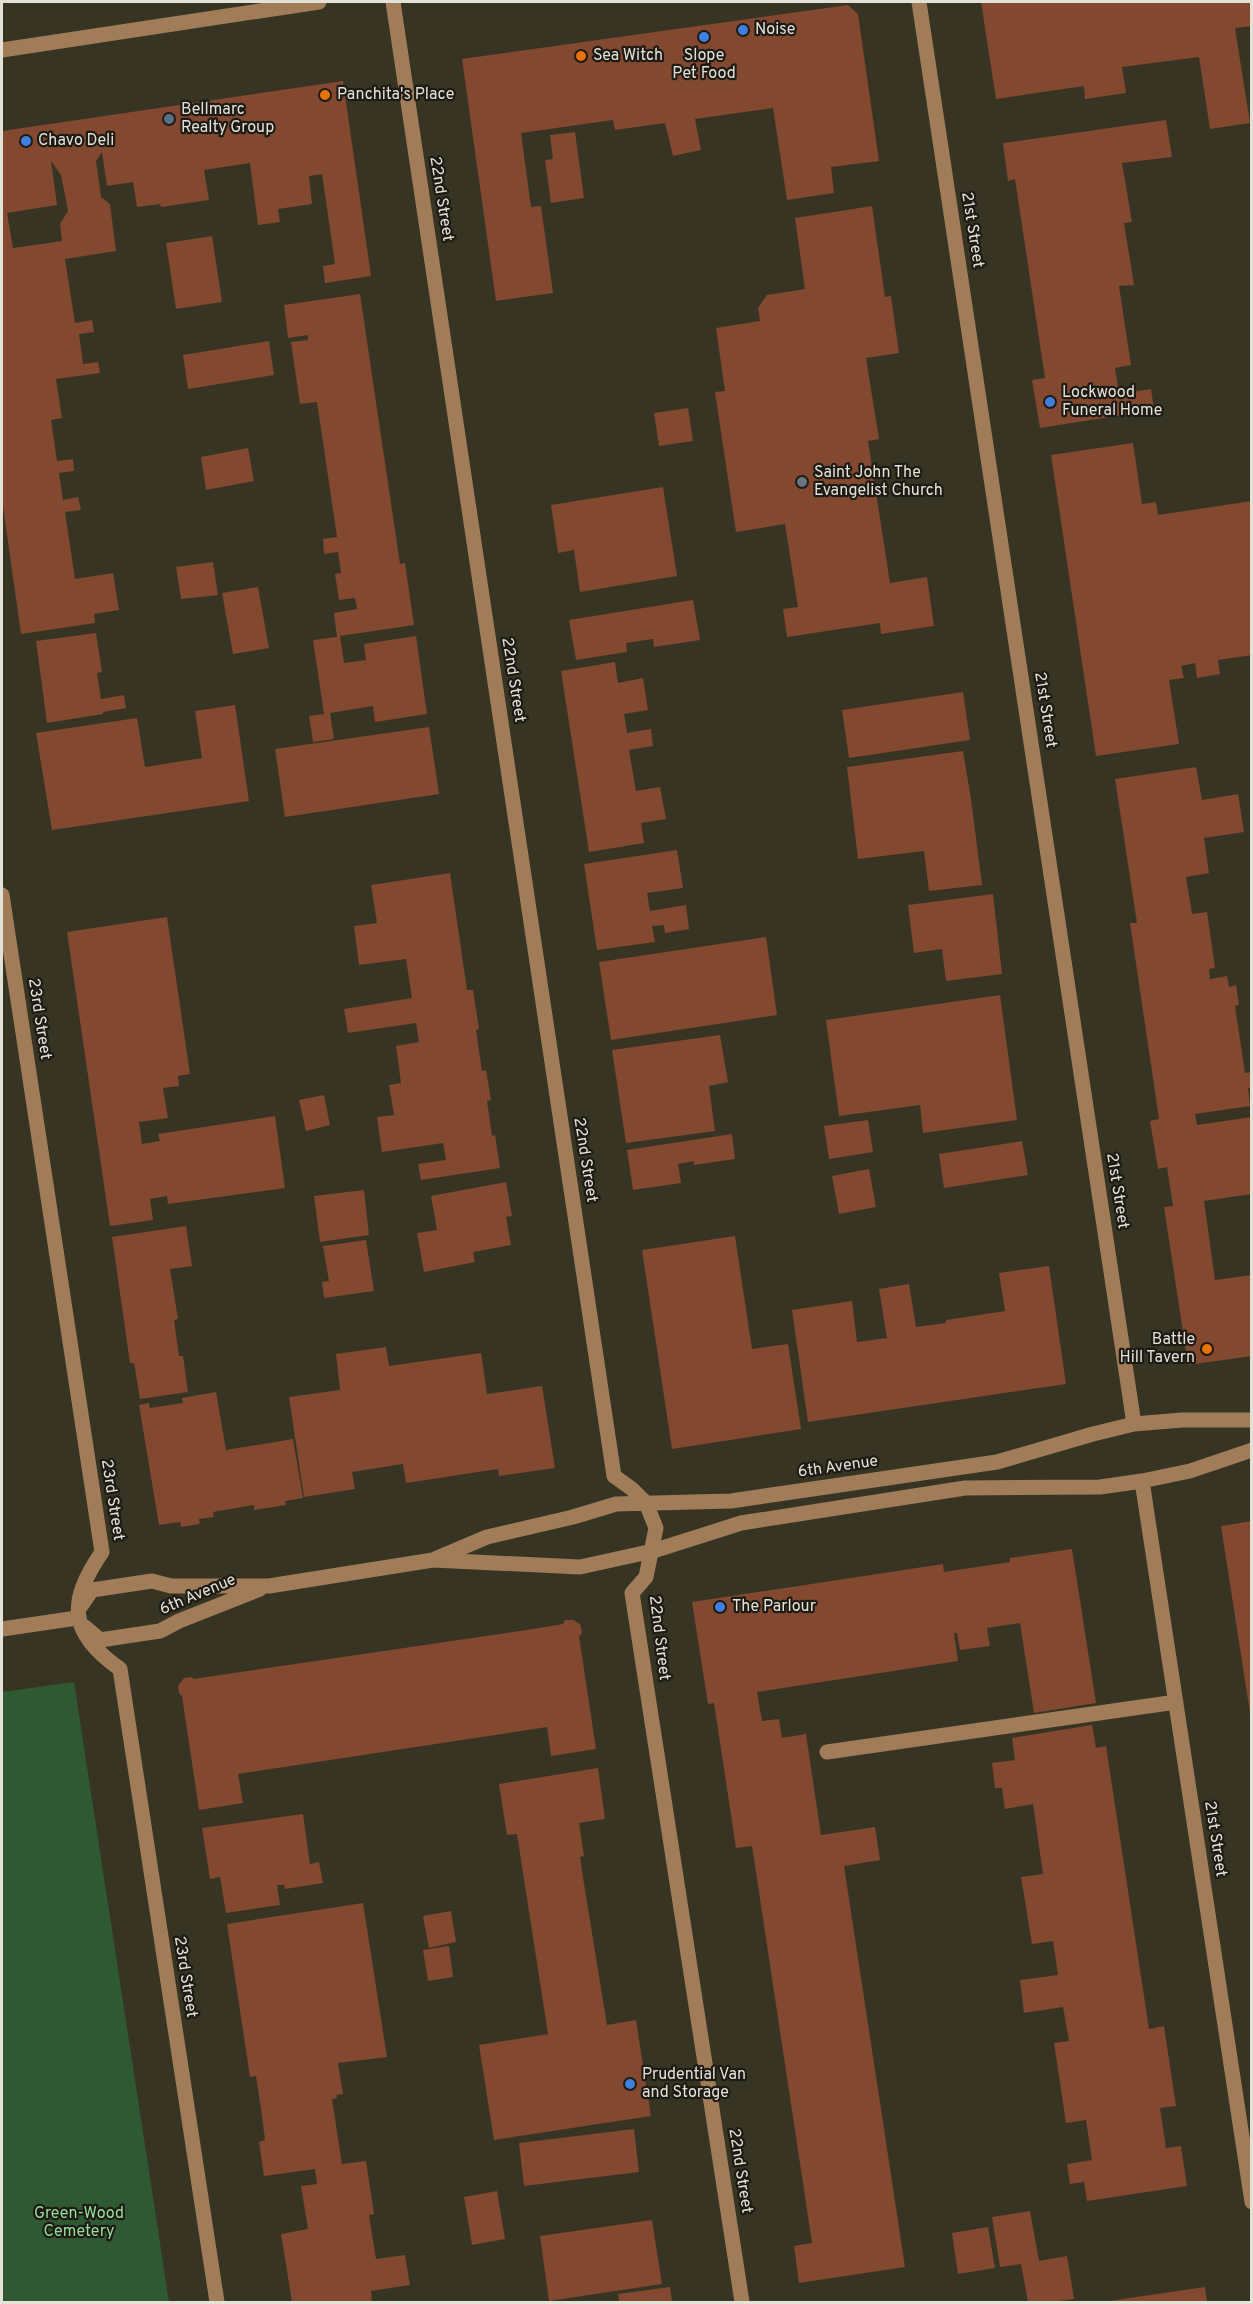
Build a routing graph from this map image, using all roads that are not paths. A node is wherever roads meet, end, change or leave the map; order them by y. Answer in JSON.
{"nodes":[{"id":1,"x":319,"y":2,"type":"edge"},
{"id":2,"x":393,"y":2,"type":"edge"},
{"id":3,"x":919,"y":2,"type":"edge"},
{"id":4,"x":2,"y":50,"type":"edge"},
{"id":5,"x":2,"y":895,"type":"edge"},
{"id":6,"x":1251,"y":1420,"type":"edge"},
{"id":7,"x":1134,"y":1424,"type":"junction"},
{"id":8,"x":1251,"y":1450,"type":"edge"},
{"id":9,"x":1142,"y":1481,"type":"junction"},
{"id":10,"x":646,"y":1503,"type":"junction"},
{"id":11,"x":653,"y":1551,"type":"junction"},
{"id":12,"x":433,"y":1560,"type":"junction"},
{"id":13,"x":269,"y":1586,"type":"junction"},
{"id":14,"x":77,"y":1618,"type":"junction"},
{"id":15,"x":2,"y":1629,"type":"edge"},
{"id":16,"x":1176,"y":1702,"type":"junction"},
{"id":17,"x":827,"y":1752,"type":"dead end"},
{"id":18,"x":1251,"y":2202,"type":"edge"},
{"id":19,"x":217,"y":2302,"type":"edge"},
{"id":20,"x":742,"y":2302,"type":"edge"}],
"edges":[{"from":1,"to":4,"type":"street"},
{"from":2,"to":10,"type":"street","name":"22nd Street"},
{"from":3,"to":7,"type":"street","name":"21st Street"},
{"from":5,"to":14,"type":"street","name":"23rd Street"},
{"from":6,"to":7,"type":"street","name":"6th Avenue"},
{"from":7,"to":10,"type":"street","name":"6th Avenue"},
{"from":8,"to":9,"type":"street","name":"6th Avenue"},
{"from":9,"to":11,"type":"street","name":"6th Avenue"},
{"from":9,"to":16,"type":"street","name":"21st Street"},
{"from":10,"to":11,"type":"street","name":"22nd Street"},
{"from":10,"to":12,"type":"street","name":"6th Avenue"},
{"from":11,"to":12,"type":"street","name":"6th Avenue"},
{"from":11,"to":20,"type":"street","name":"22nd Street"},
{"from":12,"to":13,"type":"street","name":"6th Avenue"},
{"from":13,"to":14,"type":"street","name":"6th Avenue"},
{"from":13,"to":14,"type":"street","name":"6th Avenue"},
{"from":14,"to":15,"type":"street"},
{"from":14,"to":19,"type":"street","name":"23rd Street"},
{"from":16,"to":17,"type":"street"},
{"from":16,"to":18,"type":"street","name":"21st Street"}]}
